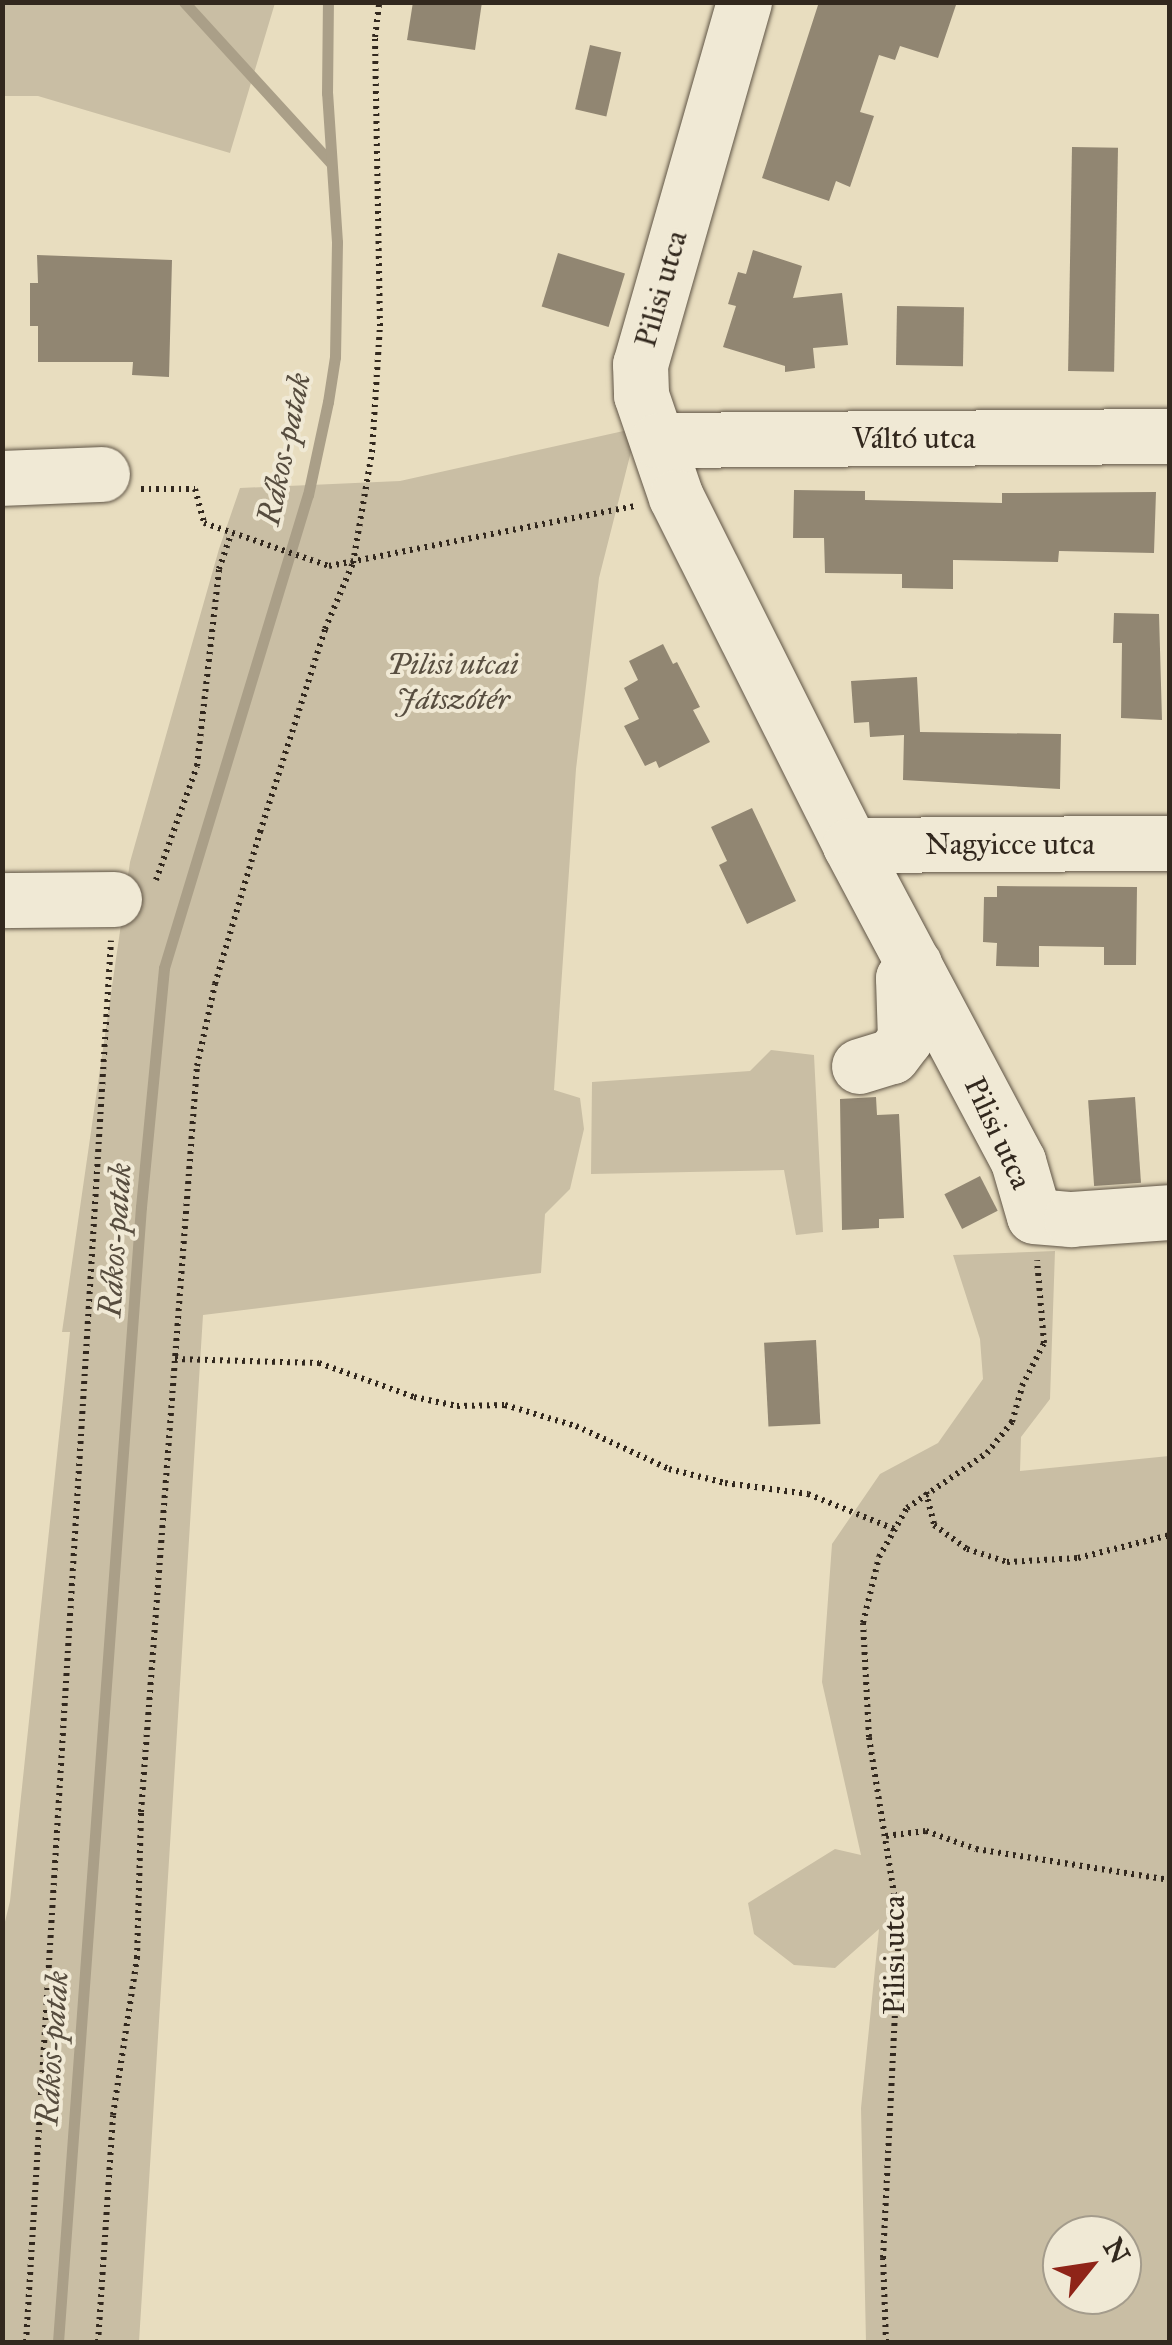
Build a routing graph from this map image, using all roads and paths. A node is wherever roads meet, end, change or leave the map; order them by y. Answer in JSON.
{"nodes":[{"id":1,"x":379,"y":2,"type":"edge"},
{"id":2,"x":744,"y":2,"type":"edge"},
{"id":3,"x":1170,"y":436,"type":"edge"},
{"id":4,"x":658,"y":440,"type":"junction"},
{"id":5,"x":102,"y":474,"type":"joint"},
{"id":6,"x":2,"y":478,"type":"edge"},
{"id":7,"x":676,"y":497,"type":"junction"},
{"id":8,"x":231,"y":536,"type":"junction"},
{"id":9,"x":353,"y":563,"type":"junction"},
{"id":10,"x":1170,"y":843,"type":"edge"},
{"id":11,"x":850,"y":845,"type":"junction"},
{"id":12,"x":114,"y":899,"type":"junction"},
{"id":13,"x":2,"y":900,"type":"edge"},
{"id":14,"x":914,"y":964,"type":"junction"},
{"id":15,"x":859,"y":1066,"type":"dead end"},
{"id":16,"x":1170,"y":1212,"type":"edge"},
{"id":17,"x":1034,"y":1216,"type":"junction"},
{"id":18,"x":175,"y":1359,"type":"junction"},
{"id":19,"x":926,"y":1492,"type":"junction"},
{"id":20,"x":894,"y":1528,"type":"junction"},
{"id":21,"x":1170,"y":1535,"type":"edge"},
{"id":22,"x":886,"y":1836,"type":"junction"},
{"id":23,"x":1170,"y":1880,"type":"edge"},
{"id":24,"x":26,"y":2342,"type":"edge"},
{"id":25,"x":98,"y":2342,"type":"edge"},
{"id":26,"x":886,"y":2342,"type":"edge"}],
"edges":[{"from":1,"to":9,"type":"path"},
{"from":2,"to":4,"type":"street","name":"Pilisi utca"},
{"from":3,"to":4,"type":"street","name":"Váltó utca"},
{"from":4,"to":7,"type":"street","name":"Pilisi utca"},
{"from":5,"to":6,"type":"street"},
{"from":5,"to":8,"type":"path"},
{"from":7,"to":9,"type":"path"},
{"from":7,"to":11,"type":"street","name":"Pilisi utca"},
{"from":8,"to":9,"type":"path"},
{"from":8,"to":12,"type":"path"},
{"from":9,"to":18,"type":"path"},
{"from":10,"to":11,"type":"street","name":"Nagyicce utca"},
{"from":11,"to":14,"type":"street","name":"Pilisi utca"},
{"from":12,"to":13,"type":"street"},
{"from":12,"to":24,"type":"path"},
{"from":14,"to":15,"type":"street"},
{"from":14,"to":17,"type":"street","name":"Pilisi utca"},
{"from":16,"to":17,"type":"street"},
{"from":17,"to":19,"type":"path","name":"Pilisi utca"},
{"from":18,"to":20,"type":"path"},
{"from":18,"to":25,"type":"path"},
{"from":19,"to":20,"type":"path","name":"Pilisi utca"},
{"from":19,"to":21,"type":"path"},
{"from":20,"to":22,"type":"path","name":"Pilisi utca"},
{"from":22,"to":23,"type":"path"},
{"from":22,"to":26,"type":"path","name":"Pilisi utca"}]}
